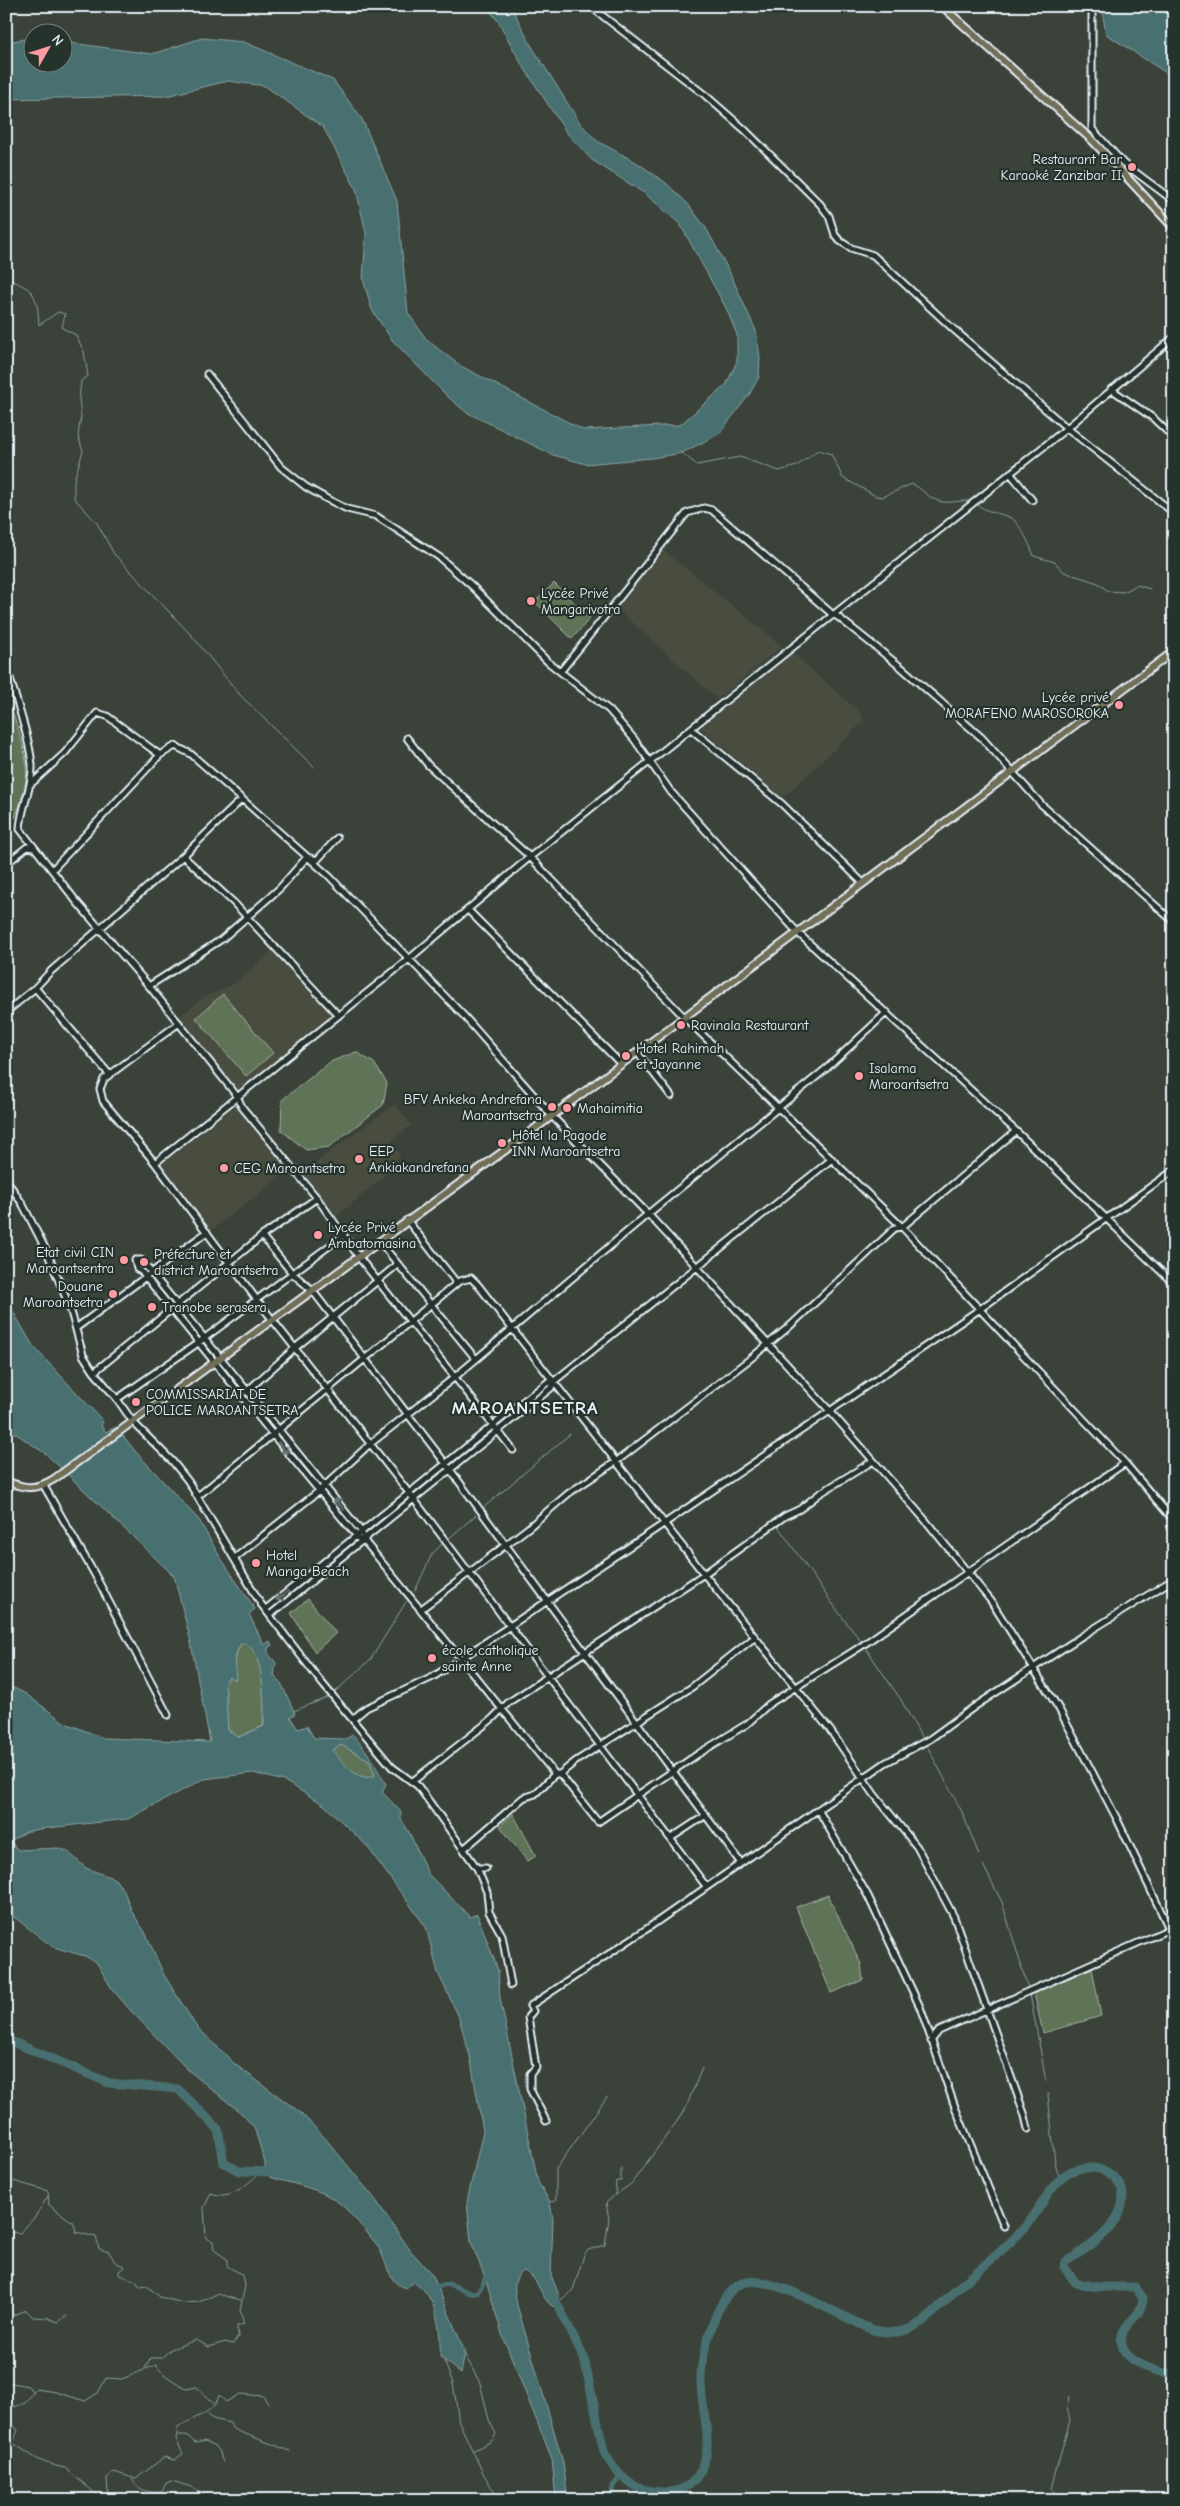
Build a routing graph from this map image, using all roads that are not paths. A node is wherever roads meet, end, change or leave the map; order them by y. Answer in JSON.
{"nodes":[{"id":1,"x":590,"y":6,"type":"edge"},
{"id":2,"x":942,"y":6,"type":"edge"},
{"id":3,"x":1092,"y":6,"type":"edge"},
{"id":4,"x":1092,"y":129,"type":"junction"},
{"id":5,"x":1080,"y":130,"type":"junction"},
{"id":6,"x":1099,"y":138,"type":"junction"},
{"id":7,"x":1114,"y":165,"type":"junction"},
{"id":8,"x":1131,"y":168,"type":"junction"},
{"id":9,"x":1123,"y":174,"type":"junction"},
{"id":10,"x":1174,"y":201,"type":"edge"},
{"id":11,"x":1174,"y":228,"type":"edge"},
{"id":12,"x":1174,"y":337,"type":"edge"},
{"id":13,"x":207,"y":374,"type":"dead end"},
{"id":14,"x":1111,"y":389,"type":"junction"},
{"id":15,"x":1067,"y":428,"type":"junction"},
{"id":16,"x":1174,"y":438,"type":"edge"},
{"id":17,"x":1010,"y":474,"type":"junction"},
{"id":18,"x":1032,"y":500,"type":"dead end"},
{"id":19,"x":1174,"y":513,"type":"edge"},
{"id":20,"x":832,"y":614,"type":"junction"},
{"id":21,"x":1174,"y":652,"type":"edge"},
{"id":22,"x":6,"y":664,"type":"edge"},
{"id":23,"x":561,"y":671,"type":"junction"},
{"id":24,"x":691,"y":729,"type":"junction"},
{"id":25,"x":407,"y":738,"type":"dead end"},
{"id":26,"x":160,"y":755,"type":"junction"},
{"id":27,"x":650,"y":762,"type":"junction"},
{"id":28,"x":1012,"y":772,"type":"junction"},
{"id":29,"x":30,"y":784,"type":"junction"},
{"id":30,"x":242,"y":799,"type":"junction"},
{"id":31,"x":336,"y":838,"type":"dead end"},
{"id":32,"x":35,"y":848,"type":"junction"},
{"id":33,"x":182,"y":856,"type":"junction"},
{"id":34,"x":308,"y":857,"type":"junction"},
{"id":35,"x":530,"y":857,"type":"junction"},
{"id":36,"x":6,"y":864,"type":"edge"},
{"id":37,"x":53,"y":869,"type":"junction"},
{"id":38,"x":863,"y":883,"type":"junction"},
{"id":39,"x":468,"y":910,"type":"junction"},
{"id":40,"x":246,"y":917,"type":"junction"},
{"id":41,"x":1174,"y":922,"type":"edge"},
{"id":42,"x":100,"y":928,"type":"junction"},
{"id":43,"x":798,"y":933,"type":"junction"},
{"id":44,"x":409,"y":959,"type":"junction"},
{"id":45,"x":149,"y":986,"type":"junction"},
{"id":46,"x":34,"y":989,"type":"junction"},
{"id":47,"x":6,"y":1012,"type":"edge"},
{"id":48,"x":887,"y":1012,"type":"junction"},
{"id":49,"x":338,"y":1015,"type":"junction"},
{"id":50,"x":684,"y":1017,"type":"junction"},
{"id":51,"x":179,"y":1023,"type":"junction"},
{"id":52,"x":638,"y":1052,"type":"junction"},
{"id":53,"x":621,"y":1064,"type":"junction"},
{"id":54,"x":109,"y":1074,"type":"junction"},
{"id":55,"x":237,"y":1096,"type":"junction"},
{"id":56,"x":671,"y":1096,"type":"dead end"},
{"id":57,"x":778,"y":1108,"type":"junction"},
{"id":58,"x":552,"y":1116,"type":"junction"},
{"id":59,"x":1016,"y":1131,"type":"junction"},
{"id":60,"x":832,"y":1159,"type":"junction"},
{"id":61,"x":155,"y":1163,"type":"junction"},
{"id":62,"x":1174,"y":1170,"type":"edge"},
{"id":63,"x":6,"y":1179,"type":"edge"},
{"id":64,"x":317,"y":1198,"type":"junction"},
{"id":65,"x":648,"y":1214,"type":"junction"},
{"id":66,"x":1106,"y":1217,"type":"junction"},
{"id":67,"x":407,"y":1220,"type":"junction"},
{"id":68,"x":902,"y":1227,"type":"junction"},
{"id":69,"x":207,"y":1232,"type":"junction"},
{"id":70,"x":344,"y":1235,"type":"junction"},
{"id":71,"x":262,"y":1236,"type":"junction"},
{"id":72,"x":378,"y":1241,"type":"junction"},
{"id":73,"x":359,"y":1256,"type":"junction"},
{"id":74,"x":228,"y":1263,"type":"junction"},
{"id":75,"x":397,"y":1266,"type":"junction"},
{"id":76,"x":696,"y":1266,"type":"junction"},
{"id":77,"x":292,"y":1273,"type":"junction"},
{"id":78,"x":150,"y":1274,"type":"junction"},
{"id":79,"x":144,"y":1277,"type":"junction"},
{"id":80,"x":379,"y":1282,"type":"junction"},
{"id":81,"x":457,"y":1283,"type":"junction"},
{"id":82,"x":1174,"y":1284,"type":"edge"},
{"id":83,"x":312,"y":1290,"type":"junction"},
{"id":84,"x":257,"y":1300,"type":"junction"},
{"id":85,"x":430,"y":1305,"type":"junction"},
{"id":86,"x":174,"y":1308,"type":"junction"},
{"id":87,"x":980,"y":1309,"type":"junction"},
{"id":88,"x":332,"y":1318,"type":"junction"},
{"id":89,"x":272,"y":1319,"type":"junction"},
{"id":90,"x":411,"y":1320,"type":"junction"},
{"id":91,"x":76,"y":1328,"type":"junction"},
{"id":92,"x":511,"y":1329,"type":"junction"},
{"id":93,"x":200,"y":1341,"type":"junction"},
{"id":94,"x":768,"y":1344,"type":"junction"},
{"id":95,"x":295,"y":1348,"type":"junction"},
{"id":96,"x":476,"y":1359,"type":"junction"},
{"id":97,"x":363,"y":1360,"type":"junction"},
{"id":98,"x":216,"y":1361,"type":"junction"},
{"id":99,"x":94,"y":1372,"type":"junction"},
{"id":100,"x":455,"y":1377,"type":"junction"},
{"id":101,"x":553,"y":1382,"type":"junction"},
{"id":102,"x":328,"y":1391,"type":"junction"},
{"id":103,"x":246,"y":1392,"type":"junction"},
{"id":104,"x":117,"y":1399,"type":"junction"},
{"id":105,"x":829,"y":1410,"type":"junction"},
{"id":106,"x":407,"y":1414,"type":"junction"},
{"id":107,"x":133,"y":1422,"type":"junction"},
{"id":108,"x":495,"y":1428,"type":"junction"},
{"id":109,"x":278,"y":1431,"type":"junction"},
{"id":110,"x":272,"y":1436,"type":"junction"},
{"id":111,"x":370,"y":1444,"type":"junction"},
{"id":112,"x":513,"y":1450,"type":"dead end"},
{"id":113,"x":616,"y":1461,"type":"junction"},
{"id":114,"x":874,"y":1461,"type":"junction"},
{"id":115,"x":1125,"y":1463,"type":"junction"},
{"id":116,"x":447,"y":1467,"type":"junction"},
{"id":117,"x":6,"y":1481,"type":"edge"},
{"id":118,"x":44,"y":1486,"type":"junction"},
{"id":119,"x":324,"y":1486,"type":"junction"},
{"id":120,"x":319,"y":1491,"type":"junction"},
{"id":121,"x":198,"y":1496,"type":"junction"},
{"id":122,"x":411,"y":1496,"type":"junction"},
{"id":123,"x":1174,"y":1521,"type":"edge"},
{"id":124,"x":665,"y":1523,"type":"junction"},
{"id":125,"x":363,"y":1534,"type":"junction"},
{"id":126,"x":358,"y":1538,"type":"junction"},
{"id":127,"x":366,"y":1543,"type":"junction"},
{"id":128,"x":504,"y":1546,"type":"junction"},
{"id":129,"x":235,"y":1558,"type":"junction"},
{"id":130,"x":966,"y":1571,"type":"junction"},
{"id":131,"x":469,"y":1572,"type":"junction"},
{"id":132,"x":704,"y":1574,"type":"junction"},
{"id":133,"x":1174,"y":1579,"type":"edge"},
{"id":134,"x":547,"y":1601,"type":"junction"},
{"id":135,"x":266,"y":1609,"type":"junction"},
{"id":136,"x":420,"y":1610,"type":"junction"},
{"id":137,"x":270,"y":1615,"type":"junction"},
{"id":138,"x":509,"y":1626,"type":"junction"},
{"id":139,"x":755,"y":1637,"type":"junction"},
{"id":140,"x":585,"y":1653,"type":"junction"},
{"id":141,"x":460,"y":1658,"type":"junction"},
{"id":142,"x":1034,"y":1669,"type":"junction"},
{"id":143,"x":548,"y":1677,"type":"junction"},
{"id":144,"x":795,"y":1687,"type":"junction"},
{"id":145,"x":502,"y":1708,"type":"junction"},
{"id":146,"x":168,"y":1715,"type":"dead end"},
{"id":147,"x":353,"y":1719,"type":"junction"},
{"id":148,"x":636,"y":1722,"type":"junction"},
{"id":149,"x":600,"y":1746,"type":"junction"},
{"id":150,"x":673,"y":1770,"type":"junction"},
{"id":151,"x":558,"y":1774,"type":"junction"},
{"id":152,"x":863,"y":1778,"type":"junction"},
{"id":153,"x":413,"y":1781,"type":"junction"},
{"id":154,"x":638,"y":1795,"type":"junction"},
{"id":155,"x":819,"y":1810,"type":"junction"},
{"id":156,"x":706,"y":1815,"type":"junction"},
{"id":157,"x":671,"y":1838,"type":"junction"},
{"id":158,"x":465,"y":1848,"type":"junction"},
{"id":159,"x":740,"y":1862,"type":"junction"},
{"id":160,"x":477,"y":1868,"type":"junction"},
{"id":161,"x":486,"y":1868,"type":"dead end"},
{"id":162,"x":706,"y":1886,"type":"junction"},
{"id":163,"x":1172,"y":1928,"type":"edge"},
{"id":164,"x":1174,"y":1939,"type":"edge"},
{"id":165,"x":511,"y":1985,"type":"dead end"},
{"id":166,"x":988,"y":2009,"type":"junction"},
{"id":167,"x":931,"y":2041,"type":"junction"},
{"id":168,"x":546,"y":2121,"type":"dead end"},
{"id":169,"x":1028,"y":2129,"type":"dead end"},
{"id":170,"x":1004,"y":2226,"type":"dead end"}],
"edges":[{"from":1,"to":15,"type":"street"},
{"from":2,"to":5,"type":"main road"},
{"from":3,"to":4,"type":"street"},
{"from":4,"to":5,"type":"street"},
{"from":4,"to":6,"type":"street"},
{"from":5,"to":7,"type":"main road"},
{"from":6,"to":7,"type":"street"},
{"from":6,"to":8,"type":"street"},
{"from":7,"to":9,"type":"main road"},
{"from":8,"to":9,"type":"street"},
{"from":8,"to":10,"type":"street"},
{"from":9,"to":11,"type":"main road"},
{"from":12,"to":14,"type":"street"},
{"from":13,"to":23,"type":"street"},
{"from":14,"to":15,"type":"street"},
{"from":14,"to":16,"type":"street"},
{"from":15,"to":17,"type":"street"},
{"from":15,"to":19,"type":"street"},
{"from":17,"to":18,"type":"street"},
{"from":17,"to":20,"type":"street"},
{"from":20,"to":23,"type":"street"},
{"from":20,"to":24,"type":"street"},
{"from":20,"to":28,"type":"street"},
{"from":21,"to":28,"type":"main road"},
{"from":22,"to":29,"type":"street"},
{"from":23,"to":27,"type":"street"},
{"from":24,"to":27,"type":"street"},
{"from":24,"to":38,"type":"street"},
{"from":25,"to":35,"type":"street"},
{"from":26,"to":29,"type":"street"},
{"from":26,"to":30,"type":"street"},
{"from":26,"to":37,"type":"street"},
{"from":27,"to":35,"type":"street"},
{"from":27,"to":43,"type":"street"},
{"from":28,"to":38,"type":"main road"},
{"from":28,"to":41,"type":"street"},
{"from":29,"to":32,"type":"street"},
{"from":30,"to":33,"type":"street"},
{"from":30,"to":34,"type":"street"},
{"from":31,"to":34,"type":"street"},
{"from":32,"to":36,"type":"street"},
{"from":32,"to":37,"type":"street"},
{"from":33,"to":40,"type":"street"},
{"from":33,"to":42,"type":"street"},
{"from":34,"to":40,"type":"street"},
{"from":34,"to":44,"type":"street"},
{"from":35,"to":39,"type":"street"},
{"from":35,"to":50,"type":"street"},
{"from":37,"to":42,"type":"street"},
{"from":38,"to":43,"type":"main road"},
{"from":39,"to":44,"type":"street"},
{"from":39,"to":53,"type":"street"},
{"from":40,"to":45,"type":"street"},
{"from":40,"to":49,"type":"street"},
{"from":42,"to":45,"type":"street"},
{"from":42,"to":46,"type":"street"},
{"from":43,"to":48,"type":"street"},
{"from":43,"to":50,"type":"main road"},
{"from":44,"to":49,"type":"street"},
{"from":44,"to":58,"type":"street"},
{"from":45,"to":51,"type":"street"},
{"from":46,"to":47,"type":"street"},
{"from":46,"to":54,"type":"street"},
{"from":48,"to":57,"type":"street"},
{"from":48,"to":59,"type":"street"},
{"from":49,"to":55,"type":"street"},
{"from":50,"to":52,"type":"main road"},
{"from":50,"to":57,"type":"street"},
{"from":51,"to":54,"type":"street"},
{"from":51,"to":55,"type":"street"},
{"from":52,"to":53,"type":"main road"},
{"from":52,"to":56,"type":"street"},
{"from":53,"to":58,"type":"main road"},
{"from":54,"to":61,"type":"street"},
{"from":55,"to":61,"type":"street"},
{"from":55,"to":64,"type":"street"},
{"from":57,"to":60,"type":"street"},
{"from":57,"to":65,"type":"street"},
{"from":58,"to":65,"type":"street"},
{"from":58,"to":67,"type":"main road"},
{"from":59,"to":66,"type":"street"},
{"from":59,"to":68,"type":"street"},
{"from":60,"to":68,"type":"street"},
{"from":60,"to":76,"type":"street"},
{"from":61,"to":69,"type":"street"},
{"from":62,"to":66,"type":"street"},
{"from":63,"to":91,"type":"street"},
{"from":64,"to":70,"type":"street"},
{"from":64,"to":71,"type":"street"},
{"from":65,"to":76,"type":"street"},
{"from":65,"to":92,"type":"street"},
{"from":66,"to":82,"type":"street"},
{"from":66,"to":87,"type":"street"},
{"from":67,"to":72,"type":"main road"},
{"from":67,"to":81,"type":"street"},
{"from":68,"to":87,"type":"street"},
{"from":68,"to":94,"type":"street"},
{"from":69,"to":74,"type":"street"},
{"from":69,"to":78,"type":"street"},
{"from":70,"to":73,"type":"street"},
{"from":70,"to":77,"type":"street"},
{"from":71,"to":74,"type":"street"},
{"from":71,"to":77,"type":"street"},
{"from":72,"to":73,"type":"main road"},
{"from":72,"to":75,"type":"street"},
{"from":73,"to":80,"type":"street"},
{"from":73,"to":83,"type":"main road"},
{"from":74,"to":84,"type":"street"},
{"from":74,"to":86,"type":"street"},
{"from":75,"to":80,"type":"street"},
{"from":75,"to":85,"type":"street"},
{"from":76,"to":94,"type":"street"},
{"from":76,"to":101,"type":"street"},
{"from":77,"to":83,"type":"street"},
{"from":77,"to":84,"type":"street"},
{"from":78,"to":79,"type":"street"},
{"from":78,"to":79,"type":"street"},
{"from":78,"to":86,"type":"street"},
{"from":79,"to":86,"type":"street"},
{"from":79,"to":91,"type":"street"},
{"from":80,"to":88,"type":"street"},
{"from":80,"to":90,"type":"street"},
{"from":81,"to":85,"type":"street"},
{"from":81,"to":92,"type":"street"},
{"from":83,"to":88,"type":"street"},
{"from":83,"to":89,"type":"main road"},
{"from":84,"to":89,"type":"street"},
{"from":84,"to":93,"type":"street"},
{"from":85,"to":90,"type":"street"},
{"from":85,"to":96,"type":"street"},
{"from":86,"to":93,"type":"street"},
{"from":86,"to":99,"type":"street"},
{"from":87,"to":105,"type":"street"},
{"from":87,"to":115,"type":"street"},
{"from":88,"to":95,"type":"street"},
{"from":88,"to":97,"type":"street"},
{"from":89,"to":95,"type":"street"},
{"from":89,"to":98,"type":"main road"},
{"from":90,"to":97,"type":"street"},
{"from":90,"to":100,"type":"street"},
{"from":91,"to":99,"type":"street"},
{"from":92,"to":96,"type":"street"},
{"from":92,"to":101,"type":"street"},
{"from":93,"to":98,"type":"street"},
{"from":93,"to":104,"type":"street"},
{"from":94,"to":105,"type":"street"},
{"from":94,"to":113,"type":"street"},
{"from":95,"to":102,"type":"street"},
{"from":95,"to":103,"type":"street"},
{"from":96,"to":100,"type":"street"},
{"from":97,"to":102,"type":"street"},
{"from":97,"to":106,"type":"street"},
{"from":98,"to":103,"type":"street"},
{"from":98,"to":107,"type":"main road"},
{"from":98,"to":110,"type":"street"},
{"from":99,"to":104,"type":"street"},
{"from":100,"to":106,"type":"street"},
{"from":100,"to":108,"type":"street"},
{"from":101,"to":108,"type":"street"},
{"from":101,"to":113,"type":"street"},
{"from":102,"to":109,"type":"street"},
{"from":102,"to":111,"type":"street"},
{"from":103,"to":109,"type":"street"},
{"from":104,"to":107,"type":"street"},
{"from":105,"to":114,"type":"street"},
{"from":105,"to":124,"type":"street"},
{"from":106,"to":111,"type":"street"},
{"from":106,"to":116,"type":"street"},
{"from":107,"to":118,"type":"main road"},
{"from":107,"to":121,"type":"street"},
{"from":108,"to":112,"type":"street"},
{"from":108,"to":116,"type":"street"},
{"from":109,"to":110,"type":"street"},
{"from":109,"to":119,"type":"street"},
{"from":110,"to":120,"type":"street","one_way":true},
{"from":110,"to":121,"type":"street"},
{"from":111,"to":119,"type":"street"},
{"from":111,"to":122,"type":"street"},
{"from":113,"to":124,"type":"street"},
{"from":113,"to":128,"type":"street"},
{"from":114,"to":130,"type":"street"},
{"from":114,"to":132,"type":"street"},
{"from":115,"to":123,"type":"street"},
{"from":115,"to":130,"type":"street"},
{"from":116,"to":122,"type":"street"},
{"from":116,"to":128,"type":"street"},
{"from":117,"to":118,"type":"main road"},
{"from":118,"to":146,"type":"street"},
{"from":119,"to":120,"type":"street"},
{"from":125,"to":119,"type":"street","one_way":true},
{"from":120,"to":126,"type":"street"},
{"from":120,"to":129,"type":"street"},
{"from":121,"to":129,"type":"street"},
{"from":122,"to":125,"type":"street"},
{"from":122,"to":131,"type":"street"},
{"from":124,"to":132,"type":"street"},
{"from":124,"to":134,"type":"street"},
{"from":125,"to":126,"type":"street"},
{"from":125,"to":127,"type":"street"},
{"from":126,"to":127,"type":"street"},
{"from":126,"to":135,"type":"street","one_way":true},
{"from":126,"to":137,"type":"street"},
{"from":127,"to":136,"type":"street"},
{"from":128,"to":131,"type":"street"},
{"from":128,"to":134,"type":"street"},
{"from":129,"to":135,"type":"street"},
{"from":130,"to":142,"type":"street"},
{"from":130,"to":144,"type":"street"},
{"from":131,"to":136,"type":"street"},
{"from":131,"to":138,"type":"street"},
{"from":132,"to":139,"type":"street"},
{"from":132,"to":140,"type":"street"},
{"from":133,"to":142,"type":"street"},
{"from":134,"to":138,"type":"street"},
{"from":134,"to":140,"type":"street"},
{"from":135,"to":137,"type":"street"},
{"from":136,"to":141,"type":"street"},
{"from":137,"to":147,"type":"street"},
{"from":138,"to":141,"type":"street"},
{"from":138,"to":143,"type":"street"},
{"from":139,"to":144,"type":"street"},
{"from":139,"to":148,"type":"street"},
{"from":140,"to":143,"type":"street"},
{"from":140,"to":148,"type":"street"},
{"from":141,"to":145,"type":"street"},
{"from":141,"to":147,"type":"street"},
{"from":142,"to":152,"type":"street"},
{"from":142,"to":163,"type":"street"},
{"from":143,"to":145,"type":"street"},
{"from":143,"to":149,"type":"street"},
{"from":144,"to":150,"type":"street"},
{"from":144,"to":152,"type":"street"},
{"from":145,"to":151,"type":"street"},
{"from":145,"to":153,"type":"street"},
{"from":147,"to":153,"type":"street"},
{"from":148,"to":149,"type":"street"},
{"from":148,"to":150,"type":"street"},
{"from":149,"to":151,"type":"street"},
{"from":149,"to":154,"type":"street"},
{"from":150,"to":154,"type":"street"},
{"from":150,"to":156,"type":"street"},
{"from":151,"to":154,"type":"street"},
{"from":151,"to":158,"type":"street"},
{"from":152,"to":155,"type":"street"},
{"from":152,"to":166,"type":"street"},
{"from":153,"to":158,"type":"street"},
{"from":154,"to":157,"type":"street"},
{"from":155,"to":159,"type":"street"},
{"from":155,"to":167,"type":"street"},
{"from":156,"to":157,"type":"street"},
{"from":156,"to":159,"type":"street"},
{"from":157,"to":162,"type":"street"},
{"from":158,"to":160,"type":"street"},
{"from":159,"to":162,"type":"street"},
{"from":160,"to":161,"type":"street"},
{"from":160,"to":165,"type":"street"},
{"from":162,"to":168,"type":"street"},
{"from":163,"to":164,"type":"street"},
{"from":163,"to":166,"type":"street"},
{"from":166,"to":167,"type":"street"},
{"from":166,"to":169,"type":"street"},
{"from":167,"to":170,"type":"street"}]}
